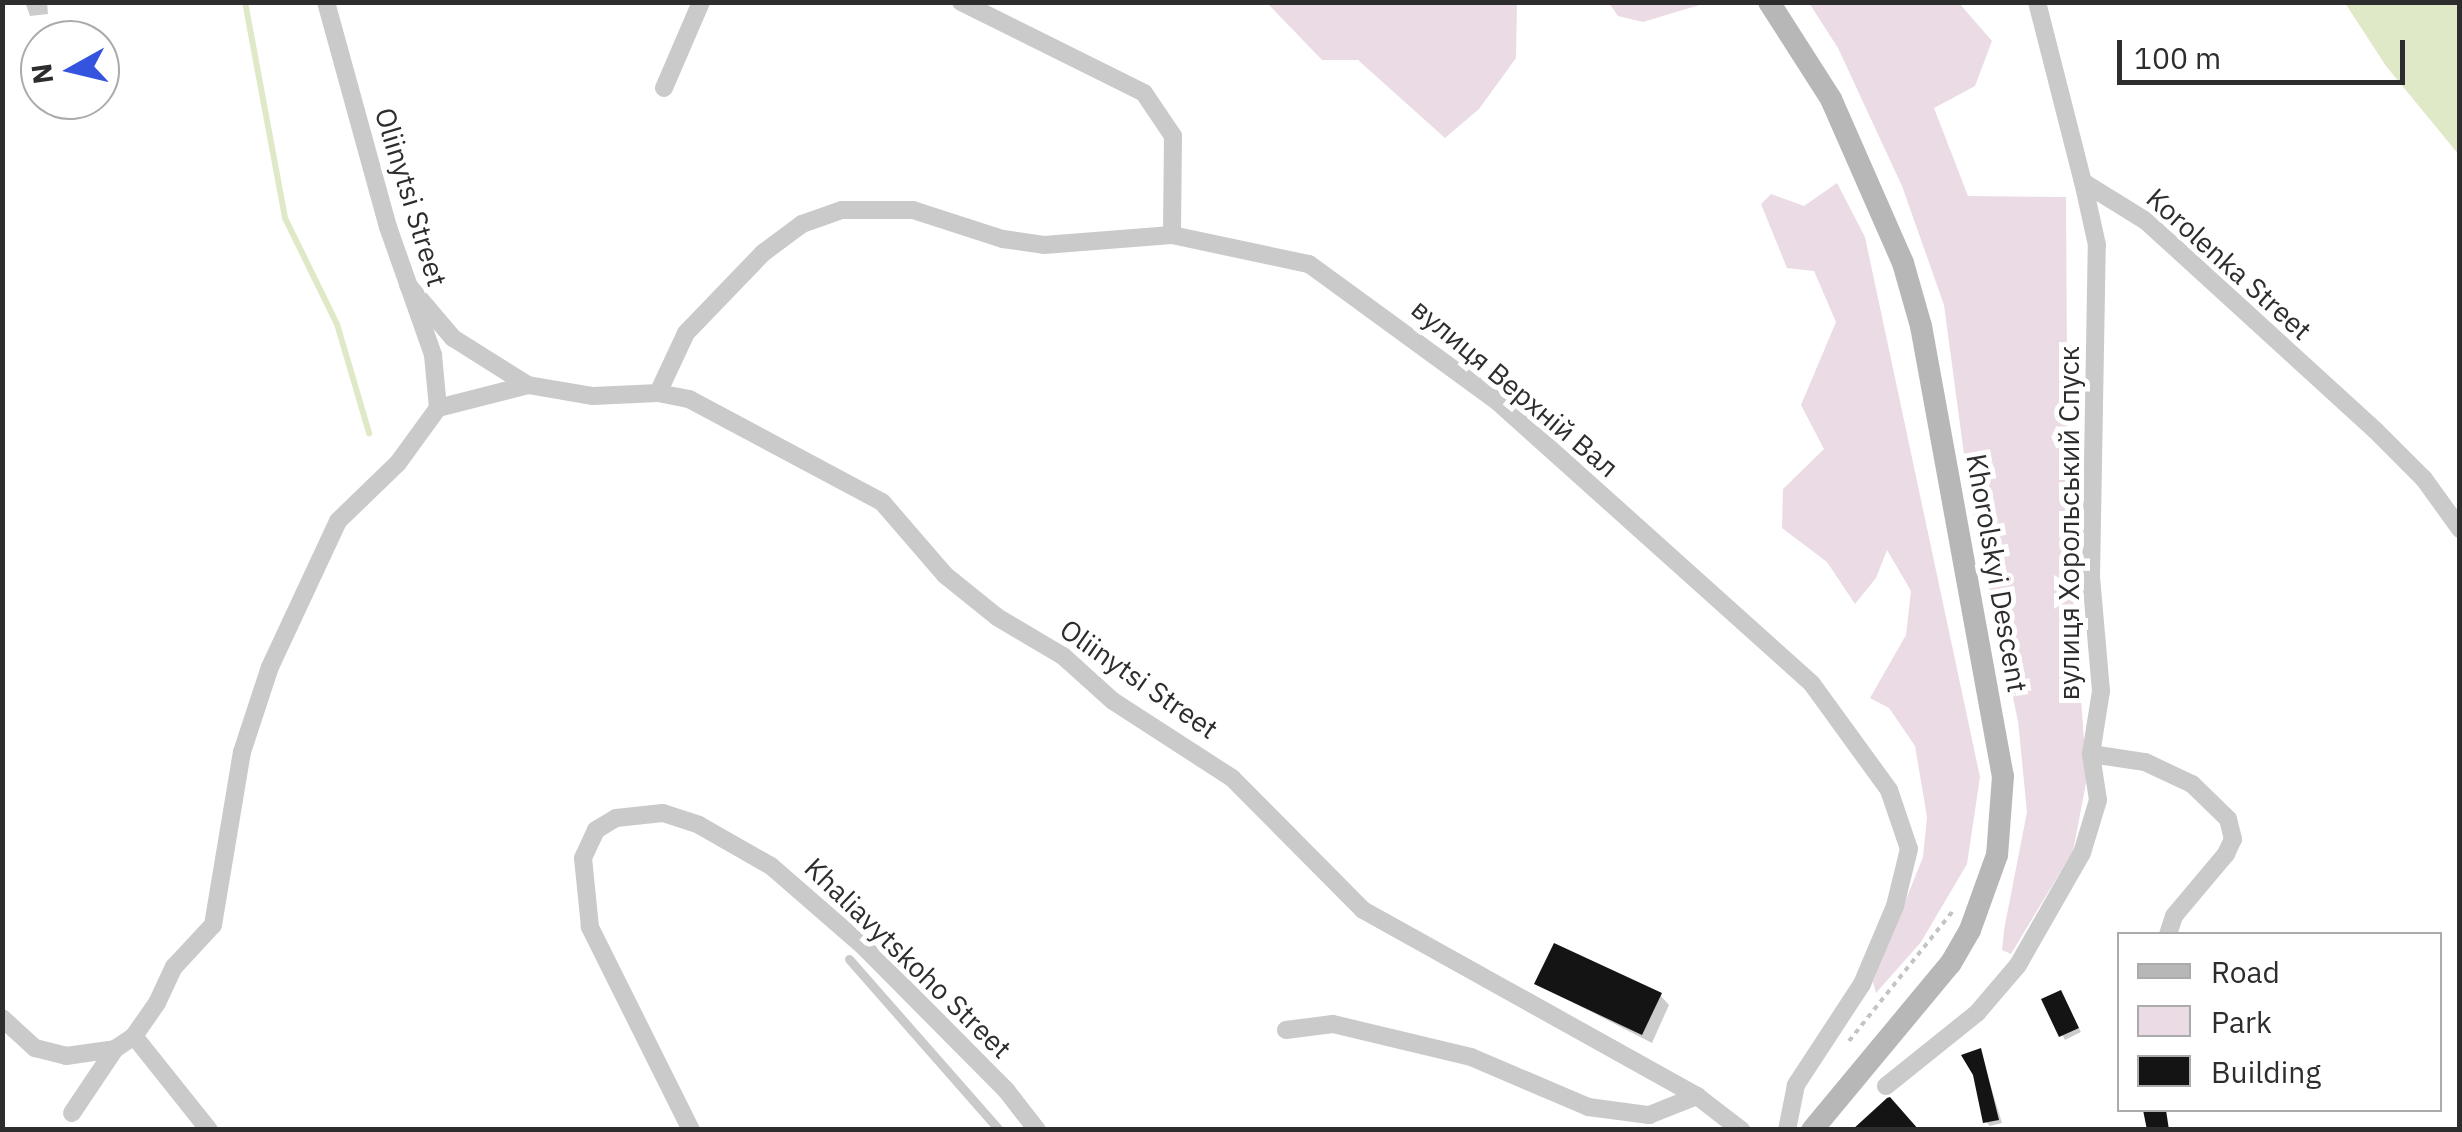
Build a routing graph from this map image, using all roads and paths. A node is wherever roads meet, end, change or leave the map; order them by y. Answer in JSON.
{"nodes":[{"id":1,"x":326,"y":2,"type":"edge"},
{"id":2,"x":701,"y":2,"type":"edge"},
{"id":3,"x":961,"y":2,"type":"edge"},
{"id":4,"x":1769,"y":2,"type":"edge"},
{"id":5,"x":2037,"y":2,"type":"edge"},
{"id":6,"x":664,"y":88,"type":"dead end"},
{"id":7,"x":2084,"y":182,"type":"junction"},
{"id":8,"x":1172,"y":234,"type":"junction"},
{"id":9,"x":408,"y":285,"type":"junction"},
{"id":10,"x":528,"y":385,"type":"junction"},
{"id":11,"x":658,"y":393,"type":"junction"},
{"id":12,"x":438,"y":408,"type":"junction"},
{"id":13,"x":2460,"y":530,"type":"edge"},
{"id":14,"x":2090,"y":754,"type":"junction"},
{"id":15,"x":1964,"y":895,"type":"dead end"},
{"id":16,"x":2169,"y":932,"type":"edge"},
{"id":17,"x":849,"y":959,"type":"dead end"},
{"id":18,"x":2,"y":1018,"type":"edge"},
{"id":19,"x":1286,"y":1030,"type":"dead end"},
{"id":20,"x":134,"y":1036,"type":"junction"},
{"id":21,"x":115,"y":1049,"type":"junction"},
{"id":22,"x":1840,"y":1051,"type":"dead end"},
{"id":23,"x":1886,"y":1086,"type":"dead end"},
{"id":24,"x":1697,"y":1096,"type":"junction"},
{"id":25,"x":72,"y":1113,"type":"dead end"},
{"id":26,"x":209,"y":1130,"type":"edge"},
{"id":27,"x":691,"y":1130,"type":"edge"},
{"id":28,"x":999,"y":1130,"type":"edge"},
{"id":29,"x":1036,"y":1130,"type":"edge"},
{"id":30,"x":1742,"y":1130,"type":"edge"},
{"id":31,"x":1787,"y":1130,"type":"edge"},
{"id":32,"x":1812,"y":1130,"type":"edge"}],
"edges":[{"from":1,"to":9,"type":"street","name":"Oliinytsi Street"},
{"from":2,"to":6,"type":"street"},
{"from":3,"to":8,"type":"street"},
{"from":4,"to":32,"type":"main road","name":"Khorolskyi Descent"},
{"from":5,"to":7,"type":"street"},
{"from":7,"to":13,"type":"street","name":"Korolenka Street"},
{"from":7,"to":14,"type":"street","name":"вулиця Хорольський Спуск"},
{"from":8,"to":11,"type":"street","name":"вулиця Верхній Вал"},
{"from":8,"to":31,"type":"street","name":"вулиця Верхній Вал"},
{"from":9,"to":10,"type":"street"},
{"from":9,"to":12,"type":"street","name":"Oliinytsi Street"},
{"from":10,"to":11,"type":"street","name":"Oliinytsi Street"},
{"from":10,"to":12,"type":"street"},
{"from":11,"to":24,"type":"street","name":"Oliinytsi Street"},
{"from":12,"to":20,"type":"street"},
{"from":14,"to":16,"type":"street"},
{"from":14,"to":23,"type":"street","name":"вулиця Хорольський Спуск"},
{"from":15,"to":22,"type":"path"},
{"from":17,"to":28,"type":"lane"},
{"from":18,"to":21,"type":"street"},
{"from":19,"to":24,"type":"street"},
{"from":20,"to":21,"type":"street"},
{"from":20,"to":26,"type":"street"},
{"from":21,"to":25,"type":"street"},
{"from":24,"to":30,"type":"street","name":"Oliinytsi Street"},
{"from":27,"to":29,"type":"street","name":"Khaliavytskoho Street"}]}
